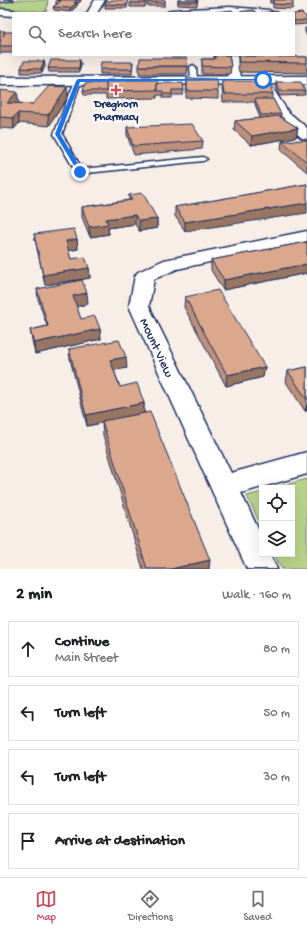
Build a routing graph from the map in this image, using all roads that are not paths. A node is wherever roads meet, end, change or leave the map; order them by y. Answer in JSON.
{"nodes":[{"id":1,"x":11,"y":0,"type":"edge"},
{"id":2,"x":100,"y":0,"type":"edge"},
{"id":3,"x":0,"y":1,"type":"edge"},
{"id":4,"x":238,"y":1,"type":"dead end"},
{"id":5,"x":230,"y":10,"type":"junction"},
{"id":6,"x":0,"y":12,"type":"edge"},
{"id":7,"x":93,"y":12,"type":"edge"},
{"id":8,"x":190,"y":12,"type":"edge"},
{"id":9,"x":256,"y":12,"type":"edge"},
{"id":10,"x":12,"y":13,"type":"edge"},
{"id":11,"x":234,"y":56,"type":"edge"},
{"id":12,"x":236,"y":80,"type":"junction"},
{"id":13,"x":263,"y":80,"type":"junction"},
{"id":14,"x":307,"y":80,"type":"edge"},
{"id":15,"x":0,"y":81,"type":"edge"},
{"id":16,"x":78,"y":81,"type":"junction"},
{"id":17,"x":287,"y":118,"type":"joint"},
{"id":18,"x":307,"y":135,"type":"edge"},
{"id":19,"x":203,"y":159,"type":"dead end"},
{"id":20,"x":307,"y":236,"type":"edge"},
{"id":21,"x":307,"y":463,"type":"edge"},
{"id":22,"x":223,"y":487,"type":"junction"},
{"id":23,"x":262,"y":569,"type":"edge"}],
"edges":[{"from":1,"to":3,"type":"lane"},
{"from":2,"to":7,"type":"street"},
{"from":4,"to":5,"type":"street"},
{"from":5,"to":8,"type":"street"},
{"from":5,"to":9,"type":"street"},
{"from":6,"to":10,"type":"street"},
{"from":11,"to":12,"type":"street"},
{"from":12,"to":13,"type":"main road"},
{"from":12,"to":16,"type":"main road"},
{"from":13,"to":14,"type":"main road"},
{"from":13,"to":17,"type":"street"},
{"from":15,"to":16,"type":"main road"},
{"from":16,"to":19,"type":"lane"},
{"from":17,"to":18,"type":"street"},
{"from":20,"to":22,"type":"street","name":"Mount View"},
{"from":21,"to":22,"type":"street"},
{"from":22,"to":23,"type":"street","name":"Mount View"}]}
